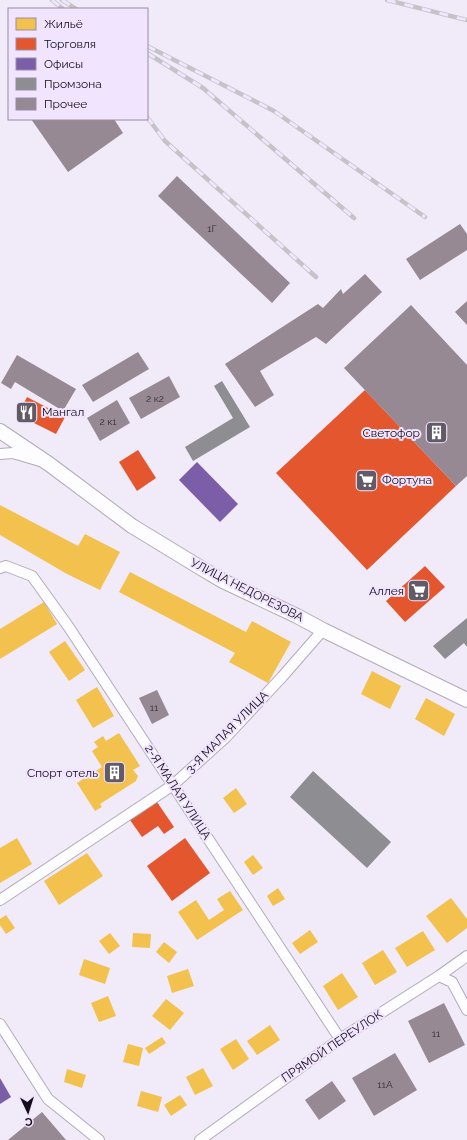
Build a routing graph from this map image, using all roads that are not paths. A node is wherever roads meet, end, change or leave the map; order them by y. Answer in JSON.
{"nodes":[{"id":1,"x":0,"y":431,"type":"edge"},
{"id":2,"x":0,"y":454,"type":"edge"},
{"id":3,"x":49,"y":464,"type":"junction"},
{"id":4,"x":0,"y":568,"type":"edge"},
{"id":5,"x":323,"y":630,"type":"junction"},
{"id":6,"x":467,"y":700,"type":"edge"},
{"id":7,"x":173,"y":785,"type":"junction"},
{"id":8,"x":0,"y":900,"type":"edge"},
{"id":9,"x":467,"y":956,"type":"edge"},
{"id":10,"x":440,"y":976,"type":"junction"},
{"id":11,"x":467,"y":1010,"type":"edge"},
{"id":12,"x":0,"y":1024,"type":"edge"},
{"id":13,"x":340,"y":1039,"type":"junction"},
{"id":14,"x":99,"y":1140,"type":"edge"},
{"id":15,"x":200,"y":1140,"type":"edge"}],
"edges":[{"from":1,"to":3,"type":"street","name":"УЛИЦА НЕДОРЕЗОВА"},
{"from":2,"to":3,"type":"street"},
{"from":3,"to":5,"type":"street","name":"УЛИЦА НЕДОРЕЗОВА"},
{"from":4,"to":7,"type":"street","name":"2-Я МАЛАЯ УЛИЦА"},
{"from":5,"to":6,"type":"street","name":"УЛИЦА НЕДОРЕЗОВА"},
{"from":5,"to":7,"type":"street","name":"3-Я МАЛАЯ УЛИЦА"},
{"from":7,"to":8,"type":"street","name":"3-Я МАЛАЯ УЛИЦА"},
{"from":7,"to":13,"type":"street","name":"2-Я МАЛАЯ УЛИЦА"},
{"from":9,"to":10,"type":"street","name":"ПРЯМОЙ ПЕРЕУЛОК"},
{"from":10,"to":11,"type":"street"},
{"from":10,"to":13,"type":"street","name":"ПРЯМОЙ ПЕРЕУЛОК"},
{"from":12,"to":14,"type":"street"},
{"from":13,"to":15,"type":"street","name":"ПРЯМОЙ ПЕРЕУЛОК"}]}
